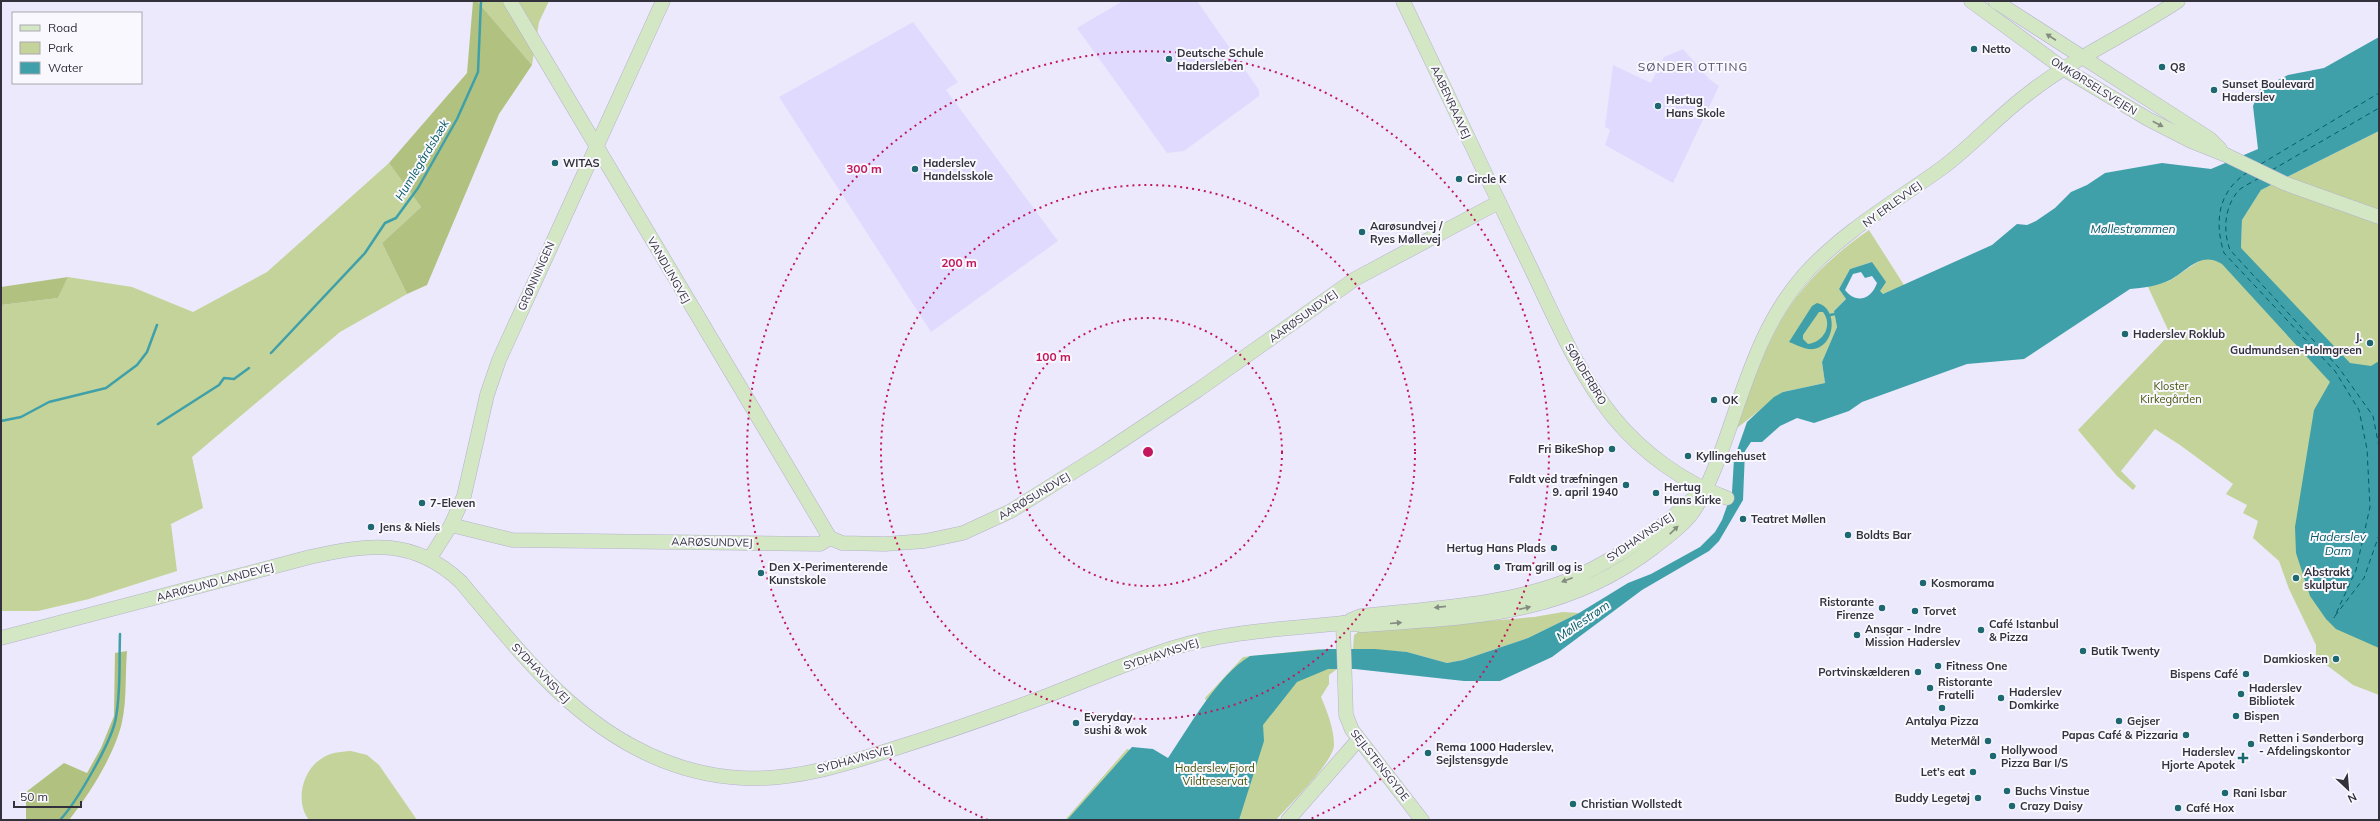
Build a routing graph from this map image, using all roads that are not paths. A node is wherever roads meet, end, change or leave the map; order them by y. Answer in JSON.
{"nodes":[{"id":1,"x":510,"y":1,"type":"edge"},
{"id":2,"x":664,"y":1,"type":"edge"},
{"id":3,"x":1403,"y":1,"type":"edge"},
{"id":4,"x":1971,"y":1,"type":"edge"},
{"id":5,"x":1995,"y":1,"type":"edge"},
{"id":6,"x":2178,"y":1,"type":"edge"},
{"id":7,"x":1993,"y":18,"type":"junction"},
{"id":8,"x":2084,"y":58,"type":"junction"},
{"id":9,"x":2064,"y":69,"type":"junction"},
{"id":10,"x":2162,"y":108,"type":"junction"},
{"id":11,"x":595,"y":146,"type":"junction"},
{"id":12,"x":2226,"y":155,"type":"junction"},
{"id":13,"x":1499,"y":202,"type":"junction"},
{"id":14,"x":2379,"y":217,"type":"edge"},
{"id":15,"x":1703,"y":490,"type":"junction"},
{"id":16,"x":1727,"y":498,"type":"dead end"},
{"id":17,"x":451,"y":524,"type":"junction"},
{"id":18,"x":830,"y":538,"type":"junction"},
{"id":19,"x":430,"y":558,"type":"junction"},
{"id":20,"x":1343,"y":623,"type":"junction"},
{"id":21,"x":1,"y":638,"type":"edge"},
{"id":22,"x":1358,"y":740,"type":"junction"},
{"id":23,"x":1419,"y":815,"type":"edge"},
{"id":24,"x":1288,"y":820,"type":"edge"}],
"edges":[{"from":1,"to":11,"type":"street","name":"VANDLINGVEJ"},
{"from":2,"to":11,"type":"street","name":"GRØNNINGEN"},
{"from":3,"to":13,"type":"street","name":"AABENRAAVEJ"},
{"from":4,"to":7,"type":"street","name":"OMKØRSELSVEJEN"},
{"from":8,"to":5,"type":"street","name":"OMKØRSELSVEJEN","one_way":true},
{"from":6,"to":8,"type":"street","name":"NY ERLEVVEJ"},
{"from":7,"to":8,"type":"street"},
{"from":7,"to":9,"type":"street","name":"OMKØRSELSVEJEN"},
{"from":8,"to":9,"type":"street","name":"NY ERLEVVEJ"},
{"from":8,"to":10,"type":"street","name":"OMKØRSELSVEJEN"},
{"from":9,"to":10,"type":"street"},
{"from":9,"to":12,"type":"street","name":"OMKØRSELSVEJEN","one_way":true},
{"from":9,"to":15,"type":"street","name":"NY ERLEVVEJ"},
{"from":10,"to":12,"type":"street","name":"OMKØRSELSVEJEN"},
{"from":11,"to":17,"type":"street","name":"GRØNNINGEN"},
{"from":11,"to":18,"type":"street","name":"VANDLINGVEJ"},
{"from":12,"to":14,"type":"street","name":"OMKØRSELSVEJEN"},
{"from":13,"to":15,"type":"street","name":"SØNDERBRO"},
{"from":13,"to":18,"type":"street","name":"AARØSUNDVEJ"},
{"from":15,"to":16,"type":"street","name":"SØNDERBRO"},
{"from":15,"to":20,"type":"street","name":"SYDHAVNSVEJ"},
{"from":17,"to":18,"type":"street","name":"AARØSUNDVEJ"},
{"from":17,"to":19,"type":"street","name":"GRØNNINGEN"},
{"from":19,"to":20,"type":"street","name":"SYDHAVNSVEJ"},
{"from":19,"to":21,"type":"street","name":"AARØSUND LANDEVEJ"},
{"from":20,"to":22,"type":"street","name":"SEJLSTENSGYDE"},
{"from":22,"to":23,"type":"street","name":"SEJLSTENSGYDE"},
{"from":22,"to":24,"type":"street"}]}
